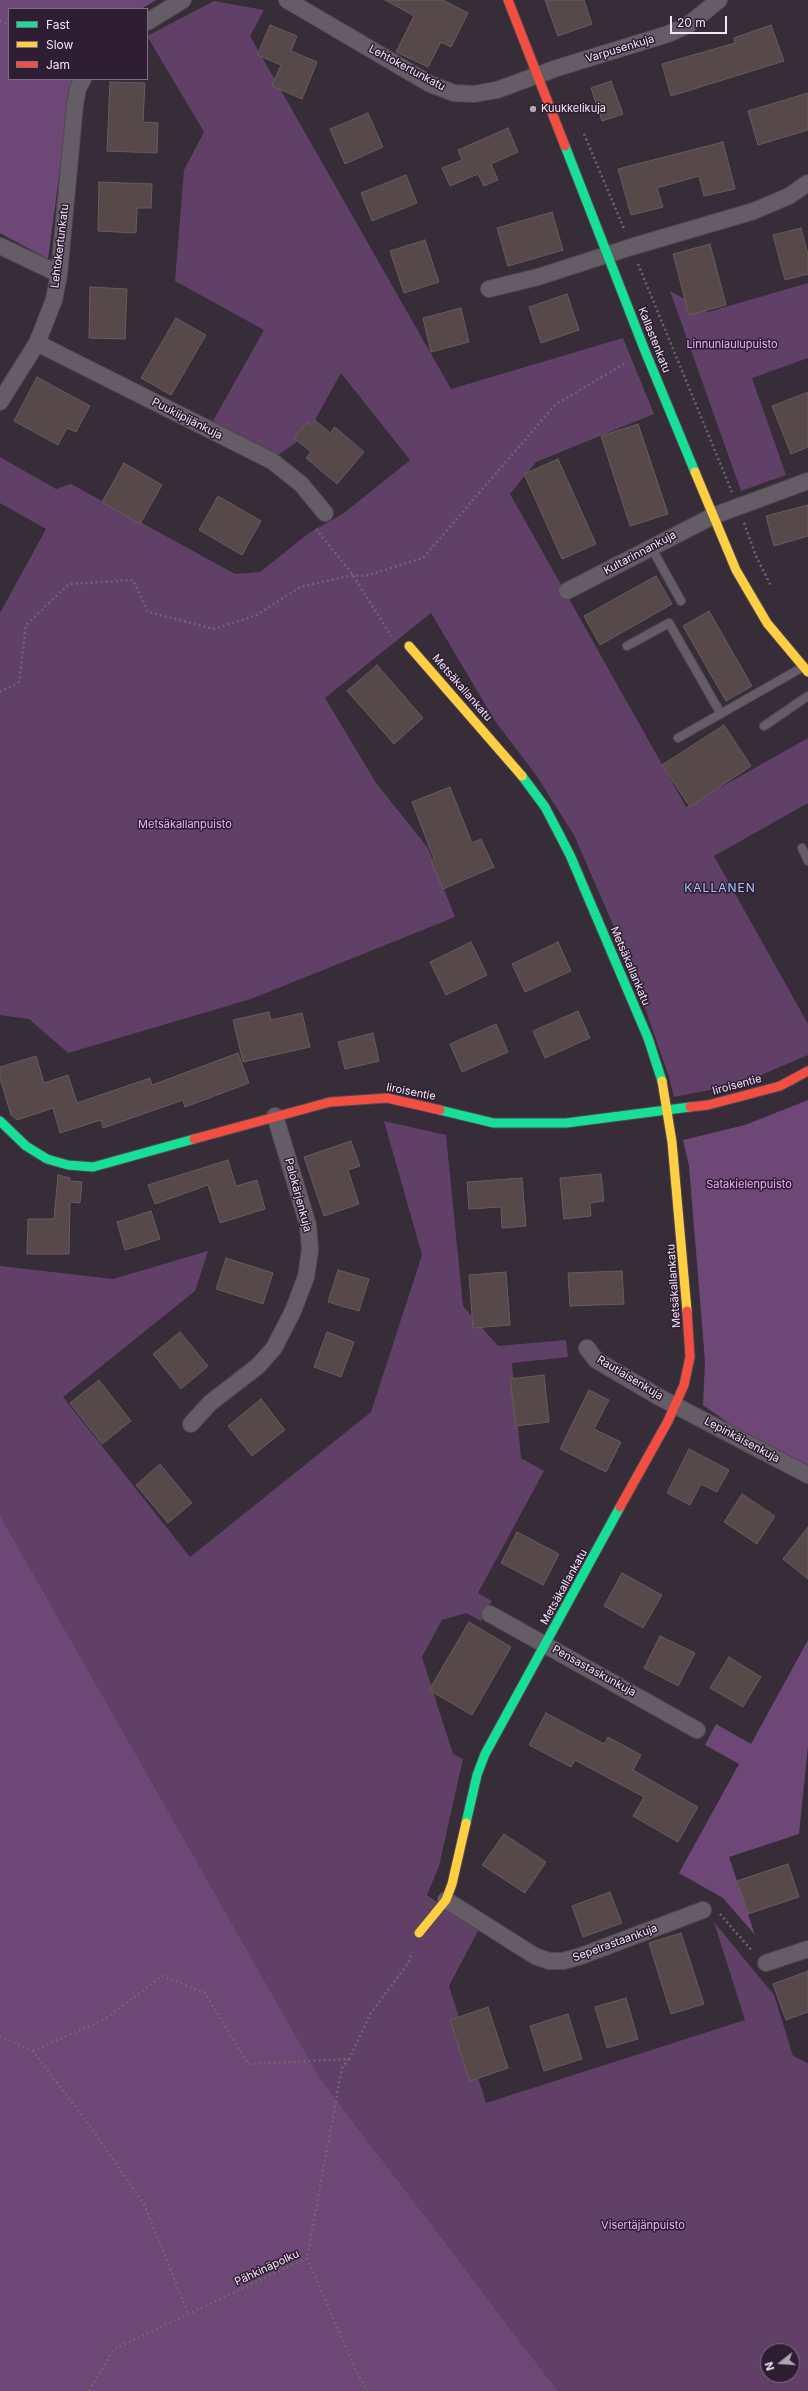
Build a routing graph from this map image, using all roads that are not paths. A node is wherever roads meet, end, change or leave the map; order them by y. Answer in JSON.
{"nodes":[{"id":1,"x":183,"y":0,"type":"edge"},
{"id":2,"x":287,"y":0,"type":"edge"},
{"id":3,"x":508,"y":0,"type":"edge"},
{"id":4,"x":719,"y":0,"type":"edge"},
{"id":5,"x":148,"y":21,"type":"edge"},
{"id":6,"x":536,"y":77,"type":"junction"},
{"id":7,"x":82,"y":80,"type":"edge"},
{"id":8,"x":808,"y":183,"type":"edge"},
{"id":9,"x":0,"y":246,"type":"edge"},
{"id":10,"x":607,"y":255,"type":"junction"},
{"id":11,"x":59,"y":274,"type":"junction"},
{"id":12,"x":489,"y":289,"type":"dead end"},
{"id":13,"x":37,"y":343,"type":"junction"},
{"id":14,"x":0,"y":402,"type":"edge"},
{"id":15,"x":808,"y":481,"type":"edge"},
{"id":16,"x":325,"y":513,"type":"dead end"},
{"id":17,"x":713,"y":516,"type":"junction"},
{"id":18,"x":651,"y":547,"type":"junction"},
{"id":19,"x":567,"y":591,"type":"dead end"},
{"id":20,"x":681,"y":601,"type":"dead end"},
{"id":21,"x":409,"y":646,"type":"dead end"},
{"id":22,"x":627,"y":646,"type":"dead end"},
{"id":23,"x":806,"y":670,"type":"edge"},
{"id":24,"x":808,"y":696,"type":"edge"},
{"id":25,"x":721,"y":714,"type":"junction"},
{"id":26,"x":764,"y":726,"type":"dead end"},
{"id":27,"x":678,"y":738,"type":"dead end"},
{"id":28,"x":802,"y":848,"type":"dead end"},
{"id":29,"x":808,"y":861,"type":"edge"},
{"id":30,"x":808,"y":1071,"type":"edge"},
{"id":31,"x":668,"y":1111,"type":"junction"},
{"id":32,"x":276,"y":1116,"type":"junction"},
{"id":33,"x":0,"y":1121,"type":"edge"},
{"id":34,"x":587,"y":1348,"type":"dead end"},
{"id":35,"x":676,"y":1405,"type":"junction"},
{"id":36,"x":191,"y":1424,"type":"dead end"},
{"id":37,"x":808,"y":1475,"type":"edge"},
{"id":38,"x":490,"y":1614,"type":"dead end"},
{"id":39,"x":546,"y":1644,"type":"junction"},
{"id":40,"x":697,"y":1730,"type":"dead end"},
{"id":41,"x":446,"y":1900,"type":"junction"},
{"id":42,"x":703,"y":1910,"type":"road end"},
{"id":43,"x":419,"y":1933,"type":"road end"},
{"id":44,"x":808,"y":1949,"type":"edge"},
{"id":45,"x":766,"y":1963,"type":"road end"}],
"edges":[{"from":1,"to":5,"type":"street"},
{"from":2,"to":6,"type":"street","name":"Lehtokertunkatu"},
{"from":3,"to":6,"type":"street","name":"Kallastenkatu"},
{"from":4,"to":6,"type":"street","name":"Varpusenkuja"},
{"from":6,"to":10,"type":"street","name":"Kallastenkatu"},
{"from":7,"to":11,"type":"street","name":"Lehtokertunkatu"},
{"from":8,"to":10,"type":"street"},
{"from":9,"to":11,"type":"street"},
{"from":10,"to":12,"type":"street"},
{"from":10,"to":17,"type":"street","name":"Kallastenkatu"},
{"from":11,"to":13,"type":"street","name":"Lehtokertunkatu"},
{"from":13,"to":14,"type":"street","name":"Lehtokertunkatu"},
{"from":13,"to":16,"type":"street","name":"Puukiipijänkuja"},
{"from":15,"to":17,"type":"street","name":"Kultarinnankuja"},
{"from":17,"to":18,"type":"street","name":"Kultarinnankuja"},
{"from":17,"to":23,"type":"street","name":"Kallastenkatu"},
{"from":18,"to":19,"type":"street","name":"Kultarinnankuja"},
{"from":18,"to":20,"type":"lane"},
{"from":21,"to":31,"type":"street","name":"Metsäkallankatu"},
{"from":22,"to":25,"type":"lane"},
{"from":23,"to":25,"type":"lane"},
{"from":24,"to":26,"type":"lane"},
{"from":25,"to":27,"type":"lane"},
{"from":28,"to":29,"type":"lane"},
{"from":30,"to":31,"type":"street","name":"Iiroisentie"},
{"from":31,"to":32,"type":"street","name":"Iiroisentie"},
{"from":31,"to":35,"type":"street","name":"Metsäkallankatu"},
{"from":32,"to":33,"type":"street","name":"Iiroisentie"},
{"from":32,"to":36,"type":"street","name":"Palokärjenkuja"},
{"from":34,"to":35,"type":"street","name":"Rautiaisenkuja"},
{"from":35,"to":37,"type":"street","name":"Lepinkäisenkuja"},
{"from":35,"to":39,"type":"street","name":"Metsäkallankatu"},
{"from":38,"to":39,"type":"street","name":"Pensastaskunkuja"},
{"from":39,"to":40,"type":"street","name":"Pensastaskunkuja"},
{"from":39,"to":41,"type":"street","name":"Metsäkallankatu"},
{"from":41,"to":42,"type":"street","name":"Sepelrastaankuja"},
{"from":41,"to":43,"type":"street","name":"Metsäkallankatu"},
{"from":44,"to":45,"type":"street"}]}
